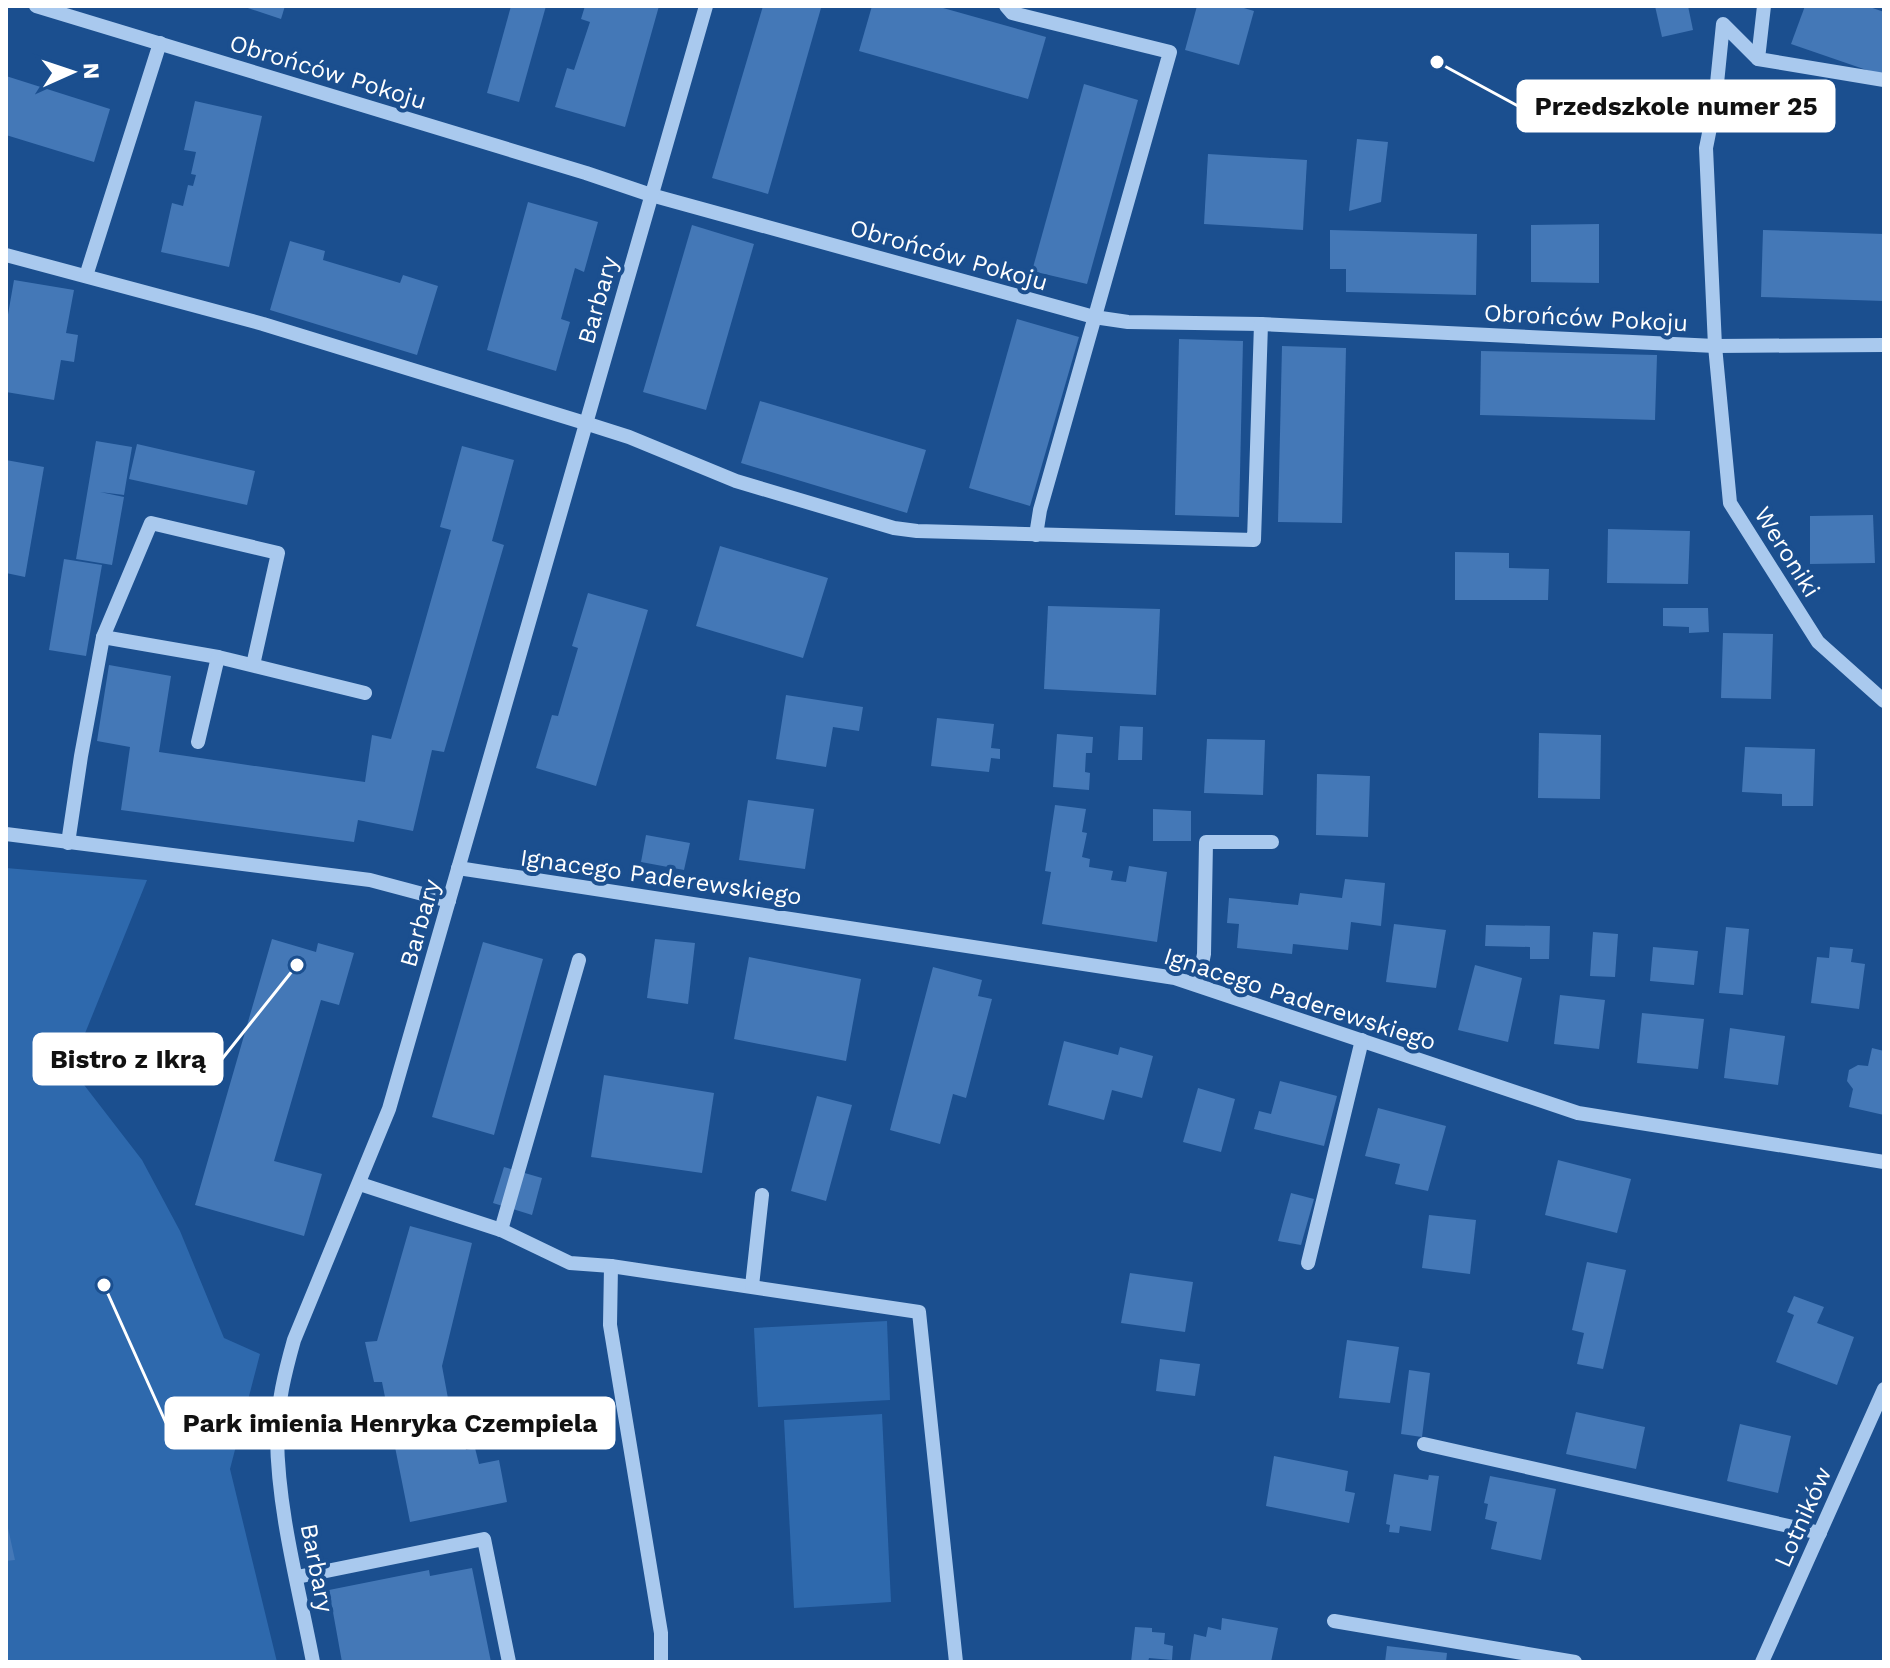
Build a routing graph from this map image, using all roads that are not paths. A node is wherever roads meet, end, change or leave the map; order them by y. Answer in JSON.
{"nodes":[{"id":1,"x":36,"y":6,"type":"edge"},
{"id":2,"x":706,"y":6,"type":"edge"},
{"id":3,"x":1006,"y":6,"type":"edge"},
{"id":4,"x":1764,"y":6,"type":"edge"},
{"id":5,"x":160,"y":43,"type":"junction"},
{"id":6,"x":1758,"y":59,"type":"junction"},
{"id":7,"x":1884,"y":80,"type":"edge"},
{"id":8,"x":651,"y":195,"type":"junction"},
{"id":9,"x":6,"y":255,"type":"edge"},
{"id":10,"x":86,"y":276,"type":"junction"},
{"id":11,"x":1094,"y":317,"type":"junction"},
{"id":12,"x":1261,"y":324,"type":"junction"},
{"id":13,"x":1884,"y":345,"type":"edge"},
{"id":14,"x":1715,"y":346,"type":"junction"},
{"id":15,"x":585,"y":423,"type":"junction"},
{"id":16,"x":1036,"y":535,"type":"junction"},
{"id":17,"x":103,"y":637,"type":"junction"},
{"id":18,"x":218,"y":657,"type":"junction"},
{"id":19,"x":253,"y":665,"type":"junction"},
{"id":20,"x":365,"y":693,"type":"dead end"},
{"id":21,"x":1884,"y":701,"type":"edge"},
{"id":22,"x":198,"y":742,"type":"dead end"},
{"id":23,"x":6,"y":834,"type":"edge"},
{"id":24,"x":1272,"y":842,"type":"dead end"},
{"id":25,"x":68,"y":843,"type":"junction"},
{"id":26,"x":458,"y":868,"type":"junction"},
{"id":27,"x":449,"y":901,"type":"junction"},
{"id":28,"x":579,"y":960,"type":"dead end"},
{"id":29,"x":1198,"y":984,"type":"junction"},
{"id":30,"x":1362,"y":1040,"type":"junction"},
{"id":31,"x":1884,"y":1162,"type":"edge"},
{"id":32,"x":360,"y":1184,"type":"junction"},
{"id":33,"x":762,"y":1195,"type":"dead end"},
{"id":34,"x":501,"y":1230,"type":"junction"},
{"id":35,"x":1308,"y":1263,"type":"dead end"},
{"id":36,"x":611,"y":1266,"type":"junction"},
{"id":37,"x":752,"y":1286,"type":"junction"},
{"id":38,"x":1884,"y":1389,"type":"edge"},
{"id":39,"x":1424,"y":1444,"type":"dead end"},
{"id":40,"x":1820,"y":1533,"type":"junction"},
{"id":41,"x":297,"y":1577,"type":"junction"},
{"id":42,"x":1334,"y":1621,"type":"dead end"},
{"id":43,"x":313,"y":1662,"type":"edge"},
{"id":44,"x":509,"y":1662,"type":"edge"},
{"id":45,"x":661,"y":1662,"type":"edge"},
{"id":46,"x":956,"y":1662,"type":"edge"},
{"id":47,"x":1575,"y":1662,"type":"edge"},
{"id":48,"x":1762,"y":1662,"type":"edge"}],
"edges":[{"from":1,"to":5,"type":"street","name":"Obrońców Pokoju"},
{"from":2,"to":8,"type":"street","name":"Barbary"},
{"from":3,"to":11,"type":"street"},
{"from":4,"to":6,"type":"street"},
{"from":5,"to":8,"type":"street","name":"Obrońców Pokoju"},
{"from":5,"to":10,"type":"street"},
{"from":6,"to":7,"type":"street"},
{"from":6,"to":14,"type":"street","name":"Weroniki"},
{"from":8,"to":11,"type":"street","name":"Obrońców Pokoju"},
{"from":8,"to":15,"type":"street","name":"Barbary"},
{"from":9,"to":10,"type":"street"},
{"from":10,"to":15,"type":"street"},
{"from":11,"to":12,"type":"street","name":"Obrońców Pokoju"},
{"from":11,"to":16,"type":"street"},
{"from":12,"to":14,"type":"street","name":"Obrońców Pokoju"},
{"from":12,"to":16,"type":"street"},
{"from":13,"to":14,"type":"street","name":"Obrońców Pokoju"},
{"from":14,"to":21,"type":"street","name":"Weroniki"},
{"from":15,"to":16,"type":"street"},
{"from":15,"to":26,"type":"street","name":"Barbary"},
{"from":17,"to":18,"type":"street"},
{"from":17,"to":19,"type":"street"},
{"from":17,"to":25,"type":"street"},
{"from":18,"to":19,"type":"street"},
{"from":18,"to":22,"type":"street"},
{"from":19,"to":20,"type":"street"},
{"from":23,"to":25,"type":"street"},
{"from":24,"to":29,"type":"street"},
{"from":25,"to":27,"type":"street"},
{"from":26,"to":27,"type":"street","name":"Barbary"},
{"from":26,"to":29,"type":"street","name":"Ignacego Paderewskiego"},
{"from":27,"to":32,"type":"street","name":"Barbary"},
{"from":28,"to":34,"type":"street"},
{"from":29,"to":30,"type":"street","name":"Ignacego Paderewskiego"},
{"from":30,"to":31,"type":"street","name":"Ignacego Paderewskiego"},
{"from":30,"to":35,"type":"street"},
{"from":32,"to":34,"type":"street"},
{"from":32,"to":41,"type":"street","name":"Barbary"},
{"from":33,"to":37,"type":"street"},
{"from":34,"to":36,"type":"street"},
{"from":36,"to":37,"type":"street"},
{"from":36,"to":45,"type":"street"},
{"from":37,"to":46,"type":"street"},
{"from":38,"to":40,"type":"street","name":"Lotników"},
{"from":39,"to":40,"type":"street"},
{"from":40,"to":48,"type":"street","name":"Lotników"},
{"from":41,"to":43,"type":"street","name":"Barbary"},
{"from":41,"to":44,"type":"street"},
{"from":42,"to":47,"type":"street"}]}
